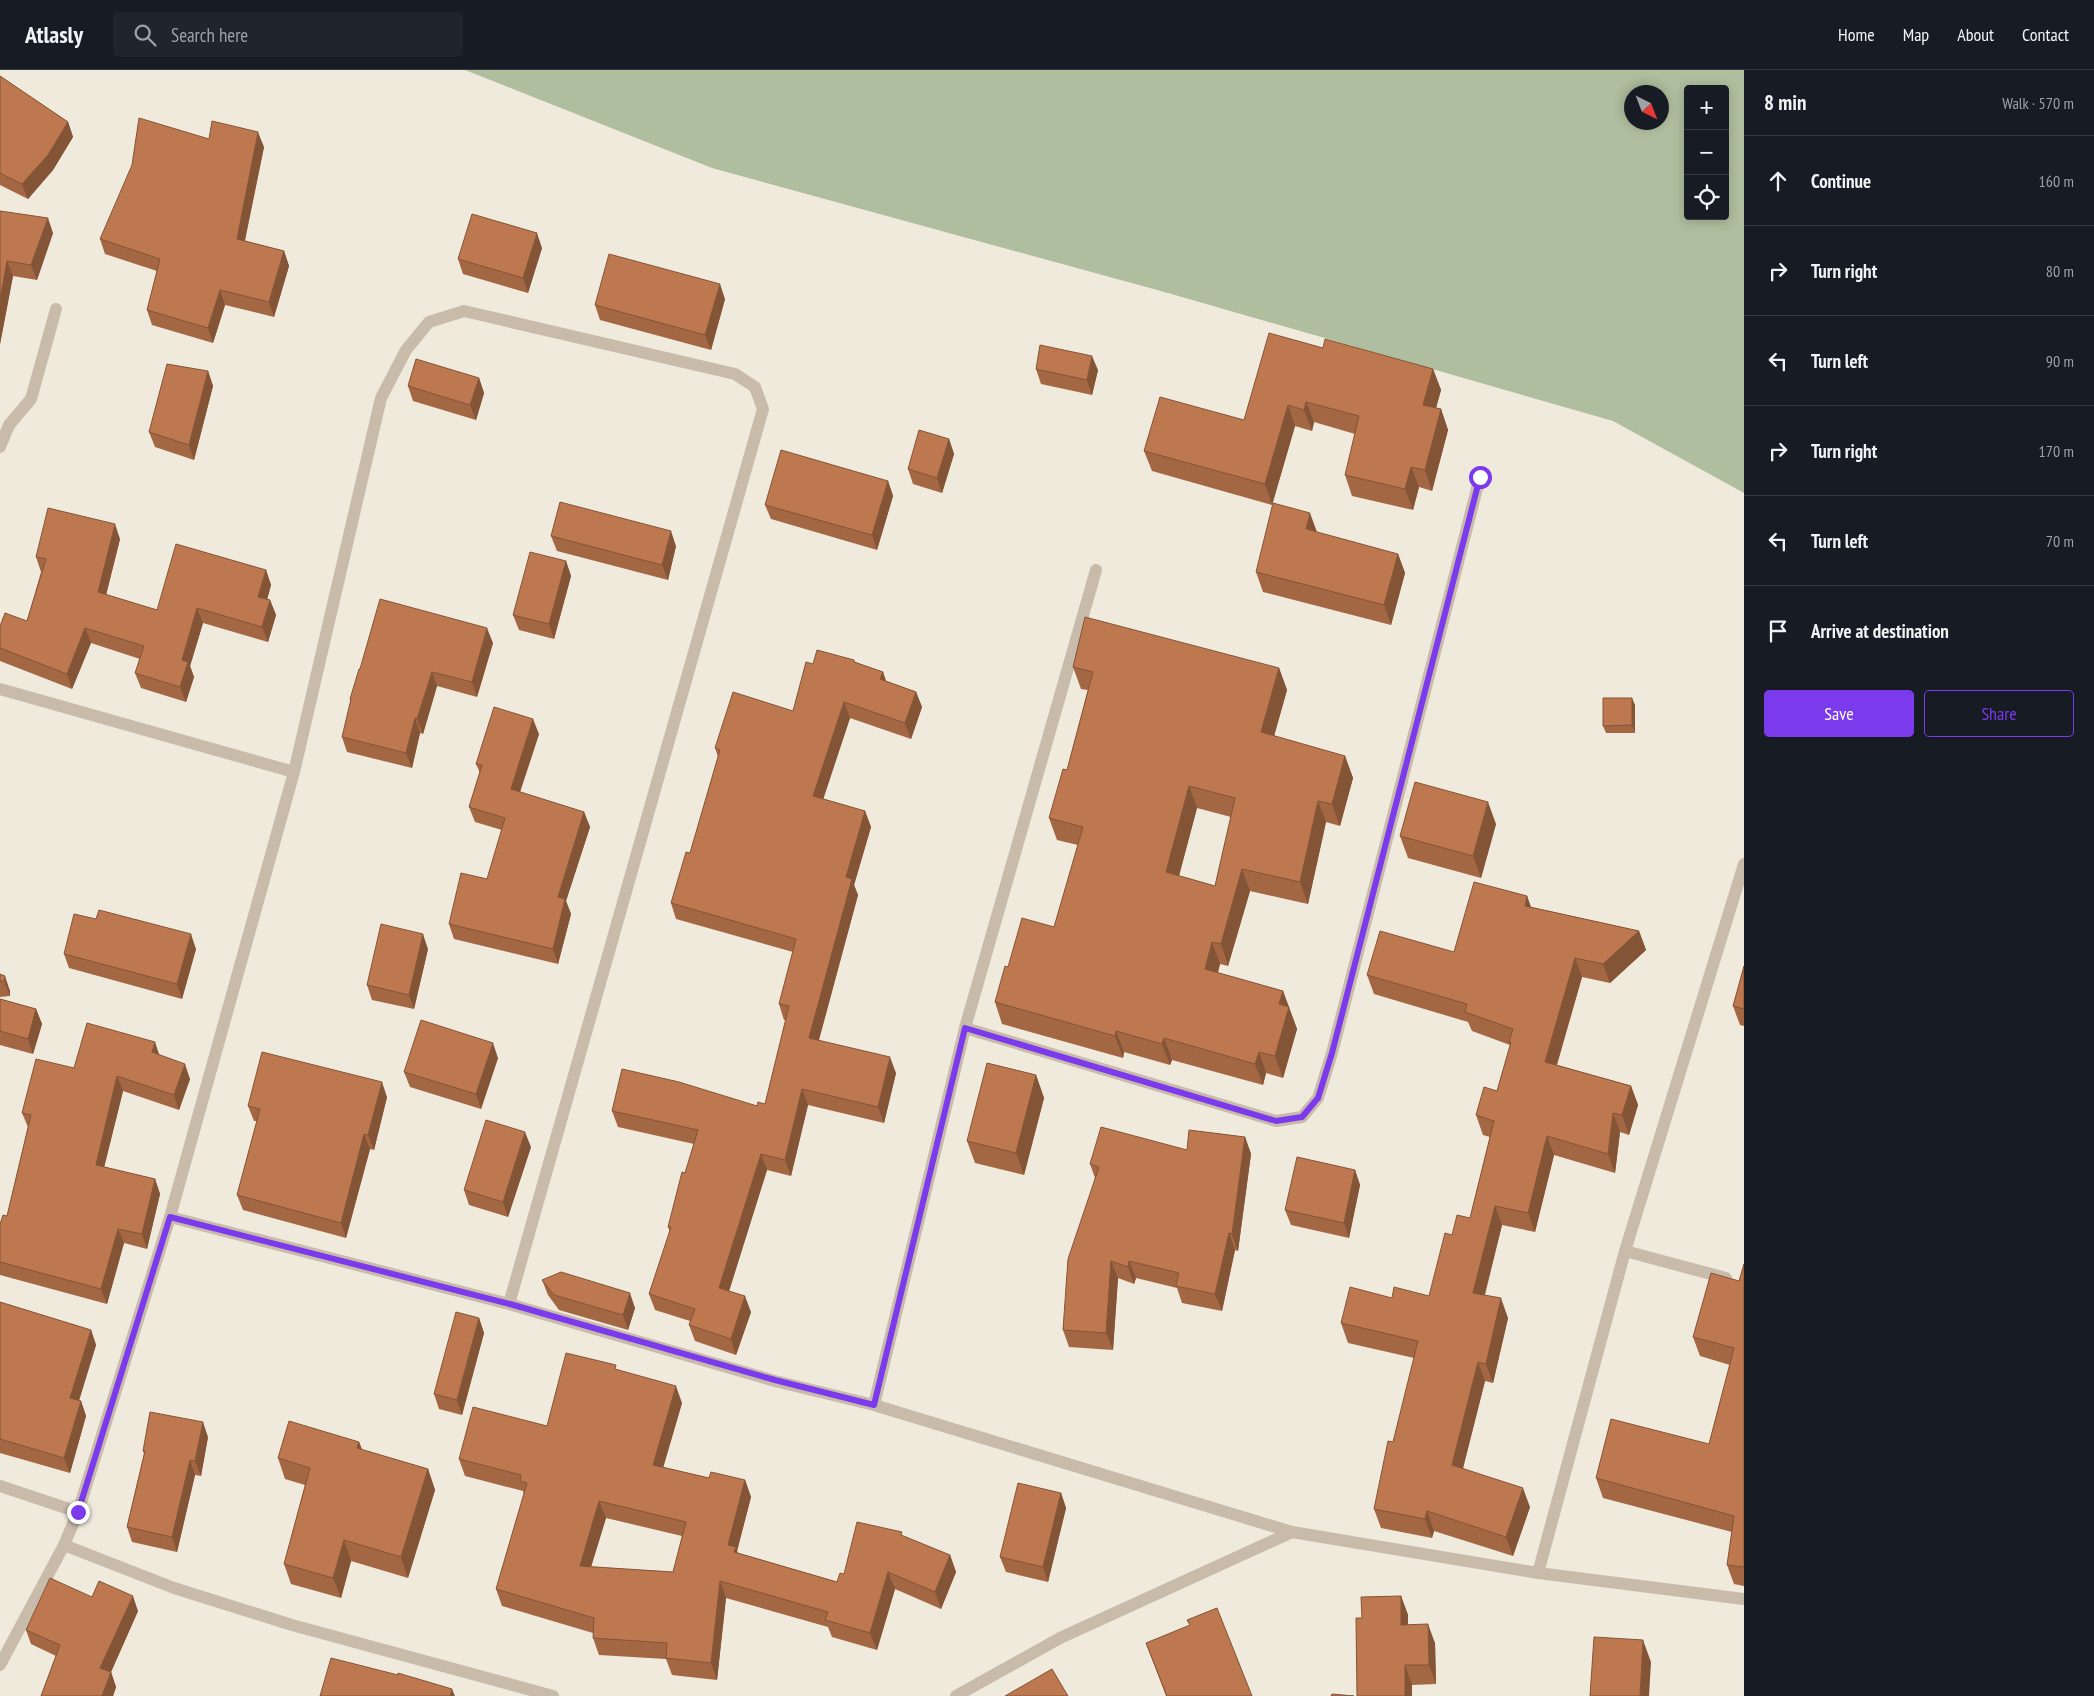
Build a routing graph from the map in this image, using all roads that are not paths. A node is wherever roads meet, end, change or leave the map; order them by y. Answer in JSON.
{"nodes":[{"id":1,"x":56,"y":309,"type":"dead end"},
{"id":2,"x":0,"y":447,"type":"edge"},
{"id":3,"x":1480,"y":477,"type":"dead end"},
{"id":4,"x":1096,"y":570,"type":"dead end"},
{"id":5,"x":0,"y":689,"type":"edge"},
{"id":6,"x":294,"y":772,"type":"junction"},
{"id":7,"x":1744,"y":864,"type":"edge"},
{"id":8,"x":965,"y":1028,"type":"junction"},
{"id":9,"x":170,"y":1217,"type":"junction"},
{"id":10,"x":1625,"y":1251,"type":"junction"},
{"id":11,"x":1727,"y":1278,"type":"edge"},
{"id":12,"x":510,"y":1304,"type":"junction"},
{"id":13,"x":874,"y":1405,"type":"junction"},
{"id":14,"x":0,"y":1486,"type":"edge"},
{"id":15,"x":78,"y":1512,"type":"junction"},
{"id":16,"x":1292,"y":1532,"type":"junction"},
{"id":17,"x":64,"y":1545,"type":"junction"},
{"id":18,"x":1538,"y":1574,"type":"junction"},
{"id":19,"x":1744,"y":1599,"type":"edge"},
{"id":20,"x":0,"y":1665,"type":"edge"},
{"id":21,"x":553,"y":1696,"type":"edge"},
{"id":22,"x":956,"y":1696,"type":"edge"}],
"edges":[{"from":1,"to":2,"type":"street"},
{"from":3,"to":8,"type":"street"},
{"from":4,"to":8,"type":"street"},
{"from":5,"to":6,"type":"street"},
{"from":6,"to":9,"type":"street"},
{"from":6,"to":12,"type":"street"},
{"from":7,"to":10,"type":"street"},
{"from":8,"to":13,"type":"street"},
{"from":9,"to":12,"type":"street"},
{"from":9,"to":15,"type":"street"},
{"from":10,"to":11,"type":"street"},
{"from":10,"to":18,"type":"street"},
{"from":12,"to":13,"type":"street"},
{"from":13,"to":16,"type":"street"},
{"from":14,"to":15,"type":"street"},
{"from":15,"to":17,"type":"street"},
{"from":16,"to":18,"type":"street"},
{"from":16,"to":22,"type":"street"},
{"from":17,"to":20,"type":"street"},
{"from":17,"to":21,"type":"street"},
{"from":18,"to":19,"type":"street"}]}
